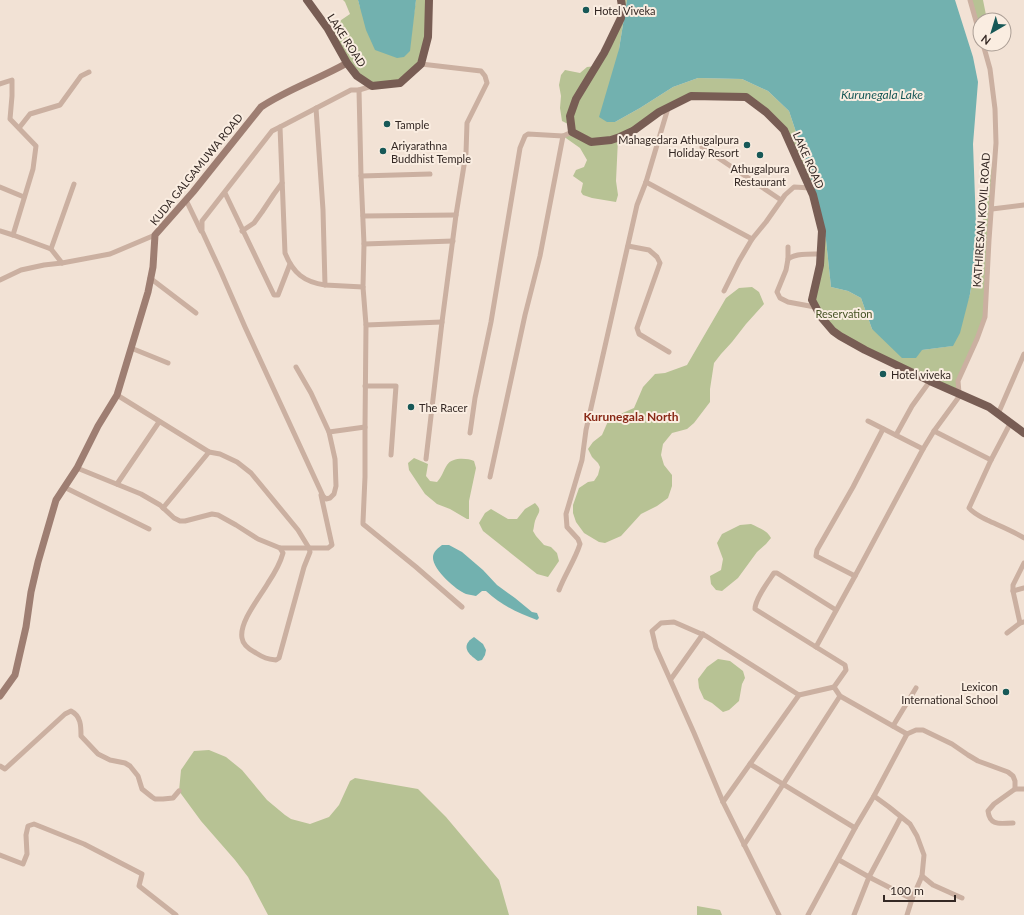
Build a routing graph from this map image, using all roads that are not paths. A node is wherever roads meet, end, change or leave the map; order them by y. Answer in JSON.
{"nodes":[{"id":1,"x":307,"y":0,"type":"edge"},
{"id":2,"x":429,"y":0,"type":"edge"},
{"id":3,"x":621,"y":0,"type":"edge"},
{"id":4,"x":970,"y":0,"type":"edge"},
{"id":5,"x":973,"y":12,"type":"edge"},
{"id":6,"x":985,"y":52,"type":"edge"},
{"id":7,"x":347,"y":63,"type":"junction"},
{"id":8,"x":421,"y":64,"type":"junction"},
{"id":9,"x":89,"y":72,"type":"dead end"},
{"id":10,"x":0,"y":84,"type":"edge"},
{"id":11,"x":372,"y":86,"type":"junction"},
{"id":12,"x":359,"y":90,"type":"junction"},
{"id":13,"x":668,"y":107,"type":"junction"},
{"id":14,"x":316,"y":108,"type":"junction"},
{"id":15,"x":280,"y":127,"type":"junction"},
{"id":16,"x":19,"y":128,"type":"junction"},
{"id":17,"x":572,"y":132,"type":"junction"},
{"id":18,"x":563,"y":136,"type":"junction"},
{"id":19,"x":702,"y":147,"type":"dead end"},
{"id":20,"x":430,"y":174,"type":"dead end"},
{"id":21,"x":361,"y":176,"type":"junction"},
{"id":22,"x":646,"y":182,"type":"junction"},
{"id":23,"x":282,"y":183,"type":"junction"},
{"id":24,"x":74,"y":184,"type":"dead end"},
{"id":25,"x":0,"y":187,"type":"edge"},
{"id":26,"x":811,"y":188,"type":"junction"},
{"id":27,"x":225,"y":193,"type":"junction"},
{"id":28,"x":24,"y":197,"type":"junction"},
{"id":29,"x":186,"y":200,"type":"junction"},
{"id":30,"x":781,"y":200,"type":"junction"},
{"id":31,"x":1024,"y":205,"type":"edge"},
{"id":32,"x":992,"y":209,"type":"junction"},
{"id":33,"x":456,"y":215,"type":"junction"},
{"id":34,"x":363,"y":216,"type":"junction"},
{"id":35,"x":0,"y":231,"type":"edge"},
{"id":36,"x":242,"y":231,"type":"junction"},
{"id":37,"x":13,"y":235,"type":"junction"},
{"id":38,"x":155,"y":236,"type":"junction"},
{"id":39,"x":204,"y":236,"type":"junction"},
{"id":40,"x":752,"y":238,"type":"junction"},
{"id":41,"x":453,"y":241,"type":"junction"},
{"id":42,"x":364,"y":244,"type":"junction"},
{"id":43,"x":628,"y":246,"type":"junction"},
{"id":44,"x":788,"y":247,"type":"dead end"},
{"id":45,"x":52,"y":249,"type":"junction"},
{"id":46,"x":821,"y":254,"type":"junction"},
{"id":47,"x":788,"y":258,"type":"junction"},
{"id":48,"x":62,"y":263,"type":"junction"},
{"id":49,"x":290,"y":264,"type":"junction"},
{"id":50,"x":150,"y":278,"type":"junction"},
{"id":51,"x":0,"y":280,"type":"edge"},
{"id":52,"x":325,"y":285,"type":"junction"},
{"id":53,"x":364,"y":287,"type":"junction"},
{"id":54,"x":724,"y":291,"type":"dead end"},
{"id":55,"x":815,"y":307,"type":"junction"},
{"id":56,"x":196,"y":313,"type":"dead end"},
{"id":57,"x":442,"y":322,"type":"junction"},
{"id":58,"x":366,"y":325,"type":"junction"},
{"id":59,"x":131,"y":348,"type":"junction"},
{"id":60,"x":669,"y":352,"type":"dead end"},
{"id":61,"x":1024,"y":354,"type":"edge"},
{"id":62,"x":168,"y":363,"type":"dead end"},
{"id":63,"x":1022,"y":364,"type":"edge"},
{"id":64,"x":296,"y":367,"type":"dead end"},
{"id":65,"x":930,"y":381,"type":"junction"},
{"id":66,"x":365,"y":386,"type":"junction"},
{"id":67,"x":960,"y":394,"type":"junction"},
{"id":68,"x":117,"y":395,"type":"junction"},
{"id":69,"x":998,"y":414,"type":"junction"},
{"id":70,"x":868,"y":421,"type":"dead end"},
{"id":71,"x":159,"y":422,"type":"junction"},
{"id":72,"x":1010,"y":422,"type":"junction"},
{"id":73,"x":365,"y":427,"type":"junction"},
{"id":74,"x":883,"y":429,"type":"junction"},
{"id":75,"x":934,"y":431,"type":"junction"},
{"id":76,"x":329,"y":432,"type":"junction"},
{"id":77,"x":470,"y":433,"type":"dead end"},
{"id":78,"x":1024,"y":433,"type":"edge"},
{"id":79,"x":896,"y":435,"type":"junction"},
{"id":80,"x":923,"y":449,"type":"junction"},
{"id":81,"x":209,"y":452,"type":"junction"},
{"id":82,"x":391,"y":455,"type":"dead end"},
{"id":83,"x":426,"y":459,"type":"dead end"},
{"id":84,"x":991,"y":460,"type":"junction"},
{"id":85,"x":78,"y":468,"type":"junction"},
{"id":86,"x":490,"y":477,"type":"dead end"},
{"id":87,"x":117,"y":484,"type":"junction"},
{"id":88,"x":64,"y":487,"type":"junction"},
{"id":89,"x":320,"y":492,"type":"junction"},
{"id":90,"x":163,"y":508,"type":"junction"},
{"id":91,"x":149,"y":529,"type":"dead end"},
{"id":92,"x":1024,"y":538,"type":"edge"},
{"id":93,"x":309,"y":547,"type":"junction"},
{"id":94,"x":280,"y":548,"type":"junction"},
{"id":95,"x":1024,"y":563,"type":"edge"},
{"id":96,"x":855,"y":576,"type":"junction"},
{"id":97,"x":1024,"y":588,"type":"edge"},
{"id":98,"x":559,"y":590,"type":"dead end"},
{"id":99,"x":1013,"y":591,"type":"junction"},
{"id":100,"x":462,"y":607,"type":"dead end"},
{"id":101,"x":836,"y":610,"type":"junction"},
{"id":102,"x":1022,"y":623,"type":"edge"},
{"id":103,"x":1007,"y":633,"type":"dead end"},
{"id":104,"x":702,"y":634,"type":"junction"},
{"id":105,"x":816,"y":647,"type":"junction"},
{"id":106,"x":671,"y":679,"type":"junction"},
{"id":107,"x":834,"y":688,"type":"junction"},
{"id":108,"x":916,"y":688,"type":"dead end"},
{"id":109,"x":799,"y":695,"type":"junction"},
{"id":110,"x":0,"y":696,"type":"edge"},
{"id":111,"x":840,"y":696,"type":"junction"},
{"id":112,"x":893,"y":726,"type":"junction"},
{"id":113,"x":907,"y":734,"type":"junction"},
{"id":114,"x":750,"y":764,"type":"junction"},
{"id":115,"x":0,"y":766,"type":"edge"},
{"id":116,"x":783,"y":784,"type":"junction"},
{"id":117,"x":1015,"y":789,"type":"junction"},
{"id":118,"x":1024,"y":789,"type":"edge"},
{"id":119,"x":179,"y":791,"type":"dead end"},
{"id":120,"x":874,"y":796,"type":"junction"},
{"id":121,"x":723,"y":802,"type":"junction"},
{"id":122,"x":901,"y":817,"type":"junction"},
{"id":123,"x":1013,"y":823,"type":"dead end"},
{"id":124,"x":855,"y":828,"type":"junction"},
{"id":125,"x":744,"y":845,"type":"junction"},
{"id":126,"x":0,"y":855,"type":"edge"},
{"id":127,"x":839,"y":860,"type":"junction"},
{"id":128,"x":922,"y":876,"type":"junction"},
{"id":129,"x":869,"y":877,"type":"junction"},
{"id":130,"x":962,"y":898,"type":"dead end"},
{"id":131,"x":912,"y":900,"type":"junction"},
{"id":132,"x":176,"y":915,"type":"edge"},
{"id":133,"x":779,"y":915,"type":"edge"},
{"id":134,"x":808,"y":915,"type":"edge"},
{"id":135,"x":854,"y":915,"type":"edge"},
{"id":136,"x":907,"y":915,"type":"edge"}],
"edges":[{"from":1,"to":7,"type":"main road","name":"LAKE ROAD"},
{"from":2,"to":8,"type":"main road"},
{"from":3,"to":17,"type":"main road"},
{"from":4,"to":5,"type":"street"},
{"from":6,"to":32,"type":"street","name":"KATHIRESAN KOVIL ROAD"},
{"from":7,"to":11,"type":"main road","name":"LAKE ROAD"},
{"from":7,"to":29,"type":"street","name":"KUDA GALGAMUWA ROAD"},
{"from":8,"to":11,"type":"main road"},
{"from":8,"to":33,"type":"street"},
{"from":9,"to":16,"type":"street"},
{"from":10,"to":16,"type":"street"},
{"from":11,"to":12,"type":"street"},
{"from":12,"to":14,"type":"street"},
{"from":12,"to":21,"type":"street"},
{"from":13,"to":17,"type":"main road","name":"LAKE ROAD"},
{"from":13,"to":22,"type":"street"},
{"from":13,"to":26,"type":"main road","name":"LAKE ROAD"},
{"from":14,"to":15,"type":"street"},
{"from":14,"to":52,"type":"street"},
{"from":15,"to":23,"type":"street"},
{"from":15,"to":27,"type":"street"},
{"from":16,"to":28,"type":"street"},
{"from":17,"to":18,"type":"street"},
{"from":18,"to":77,"type":"street"},
{"from":18,"to":86,"type":"street"},
{"from":19,"to":30,"type":"street"},
{"from":20,"to":21,"type":"street"},
{"from":21,"to":34,"type":"street"},
{"from":22,"to":40,"type":"street"},
{"from":22,"to":43,"type":"street"},
{"from":23,"to":36,"type":"street"},
{"from":23,"to":49,"type":"street"},
{"from":24,"to":45,"type":"street"},
{"from":25,"to":28,"type":"street"},
{"from":26,"to":30,"type":"street"},
{"from":26,"to":46,"type":"main road","name":"LAKE ROAD"},
{"from":27,"to":36,"type":"street"},
{"from":27,"to":39,"type":"street"},
{"from":28,"to":37,"type":"street"},
{"from":29,"to":38,"type":"street","name":"KUDA GALGAMUWA ROAD"},
{"from":29,"to":39,"type":"street"},
{"from":30,"to":40,"type":"street"},
{"from":31,"to":32,"type":"street"},
{"from":32,"to":67,"type":"street","name":"KATHIRESAN KOVIL ROAD"},
{"from":33,"to":34,"type":"street"},
{"from":33,"to":41,"type":"street"},
{"from":34,"to":42,"type":"street"},
{"from":35,"to":37,"type":"street"},
{"from":36,"to":49,"type":"street"},
{"from":37,"to":45,"type":"street"},
{"from":38,"to":48,"type":"street"},
{"from":38,"to":50,"type":"street","name":"KUDA GALGAMUWA ROAD"},
{"from":39,"to":89,"type":"street"},
{"from":40,"to":54,"type":"street"},
{"from":41,"to":42,"type":"street"},
{"from":41,"to":57,"type":"street"},
{"from":42,"to":53,"type":"street"},
{"from":43,"to":60,"type":"street"},
{"from":43,"to":98,"type":"street"},
{"from":44,"to":47,"type":"street"},
{"from":45,"to":48,"type":"street"},
{"from":46,"to":47,"type":"street"},
{"from":46,"to":55,"type":"main road","name":"LAKE ROAD"},
{"from":47,"to":55,"type":"street"},
{"from":48,"to":51,"type":"street"},
{"from":49,"to":52,"type":"street"},
{"from":50,"to":56,"type":"street"},
{"from":50,"to":59,"type":"street","name":"KUDA GALGAMUWA ROAD"},
{"from":52,"to":53,"type":"street"},
{"from":53,"to":58,"type":"street"},
{"from":55,"to":65,"type":"main road"},
{"from":57,"to":58,"type":"street"},
{"from":57,"to":83,"type":"street"},
{"from":58,"to":66,"type":"street"},
{"from":59,"to":62,"type":"street"},
{"from":59,"to":68,"type":"street","name":"KUDA GALGAMUWA ROAD"},
{"from":61,"to":63,"type":"street"},
{"from":63,"to":69,"type":"street"},
{"from":64,"to":76,"type":"street"},
{"from":65,"to":67,"type":"main road"},
{"from":65,"to":79,"type":"street"},
{"from":66,"to":73,"type":"street"},
{"from":66,"to":82,"type":"street"},
{"from":67,"to":69,"type":"main road"},
{"from":67,"to":75,"type":"street"},
{"from":68,"to":71,"type":"street"},
{"from":68,"to":85,"type":"street","name":"KUDA GALGAMUWA ROAD"},
{"from":69,"to":72,"type":"main road"},
{"from":70,"to":74,"type":"street"},
{"from":71,"to":81,"type":"street"},
{"from":71,"to":87,"type":"street"},
{"from":72,"to":78,"type":"main road"},
{"from":72,"to":84,"type":"street"},
{"from":73,"to":76,"type":"street"},
{"from":73,"to":100,"type":"street"},
{"from":74,"to":79,"type":"street"},
{"from":74,"to":96,"type":"street"},
{"from":75,"to":80,"type":"street"},
{"from":75,"to":84,"type":"street"},
{"from":76,"to":89,"type":"street"},
{"from":79,"to":80,"type":"street"},
{"from":80,"to":96,"type":"street"},
{"from":81,"to":90,"type":"street"},
{"from":81,"to":93,"type":"street"},
{"from":84,"to":92,"type":"street"},
{"from":85,"to":87,"type":"street"},
{"from":85,"to":88,"type":"street","name":"KUDA GALGAMUWA ROAD"},
{"from":87,"to":90,"type":"street"},
{"from":88,"to":91,"type":"street"},
{"from":88,"to":110,"type":"street","name":"KUDA GALGAMUWA ROAD"},
{"from":89,"to":93,"type":"street"},
{"from":90,"to":94,"type":"street"},
{"from":93,"to":94,"type":"street"},
{"from":93,"to":94,"type":"street"},
{"from":95,"to":99,"type":"street"},
{"from":96,"to":101,"type":"street"},
{"from":97,"to":99,"type":"street"},
{"from":99,"to":102,"type":"street"},
{"from":101,"to":105,"type":"street"},
{"from":101,"to":105,"type":"street"},
{"from":102,"to":103,"type":"street"},
{"from":104,"to":106,"type":"street"},
{"from":104,"to":106,"type":"street"},
{"from":104,"to":109,"type":"street"},
{"from":105,"to":107,"type":"street"},
{"from":106,"to":121,"type":"street"},
{"from":107,"to":109,"type":"street"},
{"from":107,"to":111,"type":"street"},
{"from":108,"to":112,"type":"street"},
{"from":109,"to":114,"type":"street"},
{"from":111,"to":112,"type":"street"},
{"from":111,"to":116,"type":"street"},
{"from":112,"to":113,"type":"street"},
{"from":113,"to":117,"type":"street"},
{"from":113,"to":120,"type":"street"},
{"from":114,"to":116,"type":"street"},
{"from":114,"to":121,"type":"street"},
{"from":115,"to":119,"type":"street"},
{"from":116,"to":124,"type":"street"},
{"from":116,"to":125,"type":"street"},
{"from":117,"to":118,"type":"street"},
{"from":117,"to":123,"type":"street"},
{"from":120,"to":122,"type":"street"},
{"from":120,"to":124,"type":"street"},
{"from":121,"to":125,"type":"street"},
{"from":122,"to":128,"type":"street"},
{"from":122,"to":129,"type":"street"},
{"from":124,"to":127,"type":"street"},
{"from":125,"to":133,"type":"street"},
{"from":126,"to":132,"type":"street"},
{"from":127,"to":129,"type":"street"},
{"from":127,"to":134,"type":"street"},
{"from":128,"to":130,"type":"street"},
{"from":128,"to":131,"type":"street"},
{"from":129,"to":131,"type":"street"},
{"from":129,"to":135,"type":"street"},
{"from":131,"to":136,"type":"street"}]}
